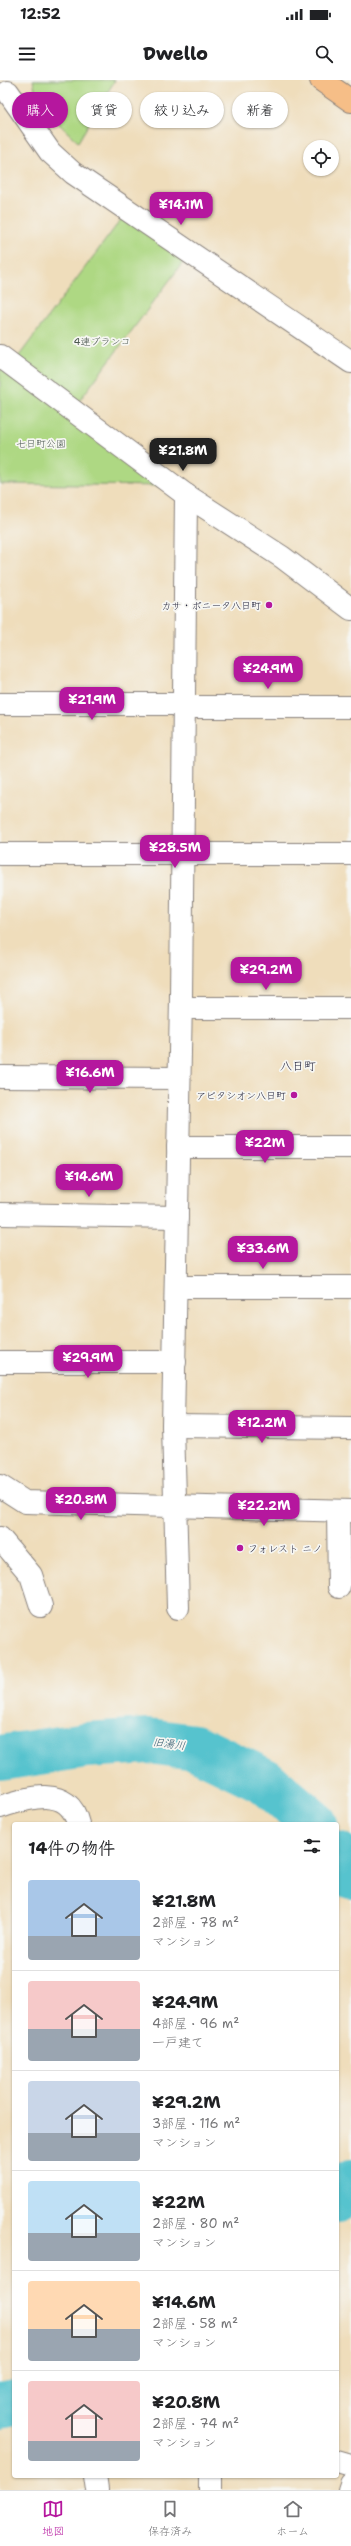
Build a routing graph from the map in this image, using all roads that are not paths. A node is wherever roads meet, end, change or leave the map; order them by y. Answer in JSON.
{"nodes":[{"id":1,"x":321,"y":80,"type":"edge"},
{"id":2,"x":10,"y":89,"type":"edge"},
{"id":3,"x":351,"y":101,"type":"edge"},
{"id":4,"x":0,"y":356,"type":"edge"},
{"id":5,"x":351,"y":362,"type":"edge"},
{"id":6,"x":186,"y":495,"type":"junction"},
{"id":7,"x":351,"y":609,"type":"edge"},
{"id":8,"x":0,"y":704,"type":"edge"},
{"id":9,"x":184,"y":706,"type":"junction"},
{"id":10,"x":351,"y":707,"type":"edge"},
{"id":11,"x":182,"y":852,"type":"junction"},
{"id":12,"x":0,"y":854,"type":"edge"},
{"id":13,"x":351,"y":854,"type":"edge"},
{"id":14,"x":181,"y":1008,"type":"junction"},
{"id":15,"x":351,"y":1008,"type":"edge"},
{"id":16,"x":0,"y":1077,"type":"edge"},
{"id":17,"x":179,"y":1078,"type":"junction"},
{"id":18,"x":351,"y":1147,"type":"edge"},
{"id":19,"x":178,"y":1148,"type":"junction"},
{"id":20,"x":0,"y":1214,"type":"edge"},
{"id":21,"x":177,"y":1217,"type":"junction"},
{"id":22,"x":176,"y":1287,"type":"junction"},
{"id":23,"x":351,"y":1287,"type":"edge"},
{"id":24,"x":0,"y":1362,"type":"edge"},
{"id":25,"x":175,"y":1362,"type":"junction"},
{"id":26,"x":173,"y":1426,"type":"junction"},
{"id":27,"x":351,"y":1428,"type":"edge"},
{"id":28,"x":0,"y":1486,"type":"edge"},
{"id":29,"x":177,"y":1507,"type":"junction"},
{"id":30,"x":344,"y":1511,"type":"edge"},
{"id":31,"x":0,"y":1538,"type":"edge"},
{"id":32,"x":339,"y":1587,"type":"dead end"},
{"id":33,"x":41,"y":1606,"type":"dead end"},
{"id":34,"x":178,"y":1608,"type":"dead end"},
{"id":35,"x":0,"y":1807,"type":"edge"},
{"id":36,"x":77,"y":1822,"type":"edge"},
{"id":37,"x":339,"y":2462,"type":"edge"},
{"id":38,"x":351,"y":2465,"type":"edge"},
{"id":39,"x":95,"y":2478,"type":"edge"},
{"id":40,"x":210,"y":2478,"type":"edge"},
{"id":41,"x":351,"y":2484,"type":"edge"},
{"id":42,"x":97,"y":2490,"type":"edge"},
{"id":43,"x":210,"y":2490,"type":"edge"},
{"id":44,"x":349,"y":2490,"type":"edge"}],
"edges":[{"from":1,"to":3,"type":"highway"},
{"from":2,"to":5,"type":"street"},
{"from":4,"to":6,"type":"street"},
{"from":6,"to":7,"type":"street"},
{"from":6,"to":9,"type":"street"},
{"from":8,"to":9,"type":"street"},
{"from":9,"to":10,"type":"street"},
{"from":9,"to":11,"type":"street"},
{"from":11,"to":12,"type":"street"},
{"from":11,"to":13,"type":"street"},
{"from":11,"to":14,"type":"street"},
{"from":14,"to":15,"type":"street"},
{"from":14,"to":17,"type":"street"},
{"from":16,"to":17,"type":"street"},
{"from":17,"to":19,"type":"street"},
{"from":18,"to":19,"type":"street"},
{"from":19,"to":21,"type":"street"},
{"from":20,"to":21,"type":"street"},
{"from":21,"to":22,"type":"street"},
{"from":22,"to":23,"type":"street"},
{"from":22,"to":25,"type":"street"},
{"from":24,"to":25,"type":"street"},
{"from":25,"to":26,"type":"street"},
{"from":26,"to":27,"type":"street"},
{"from":26,"to":29,"type":"street"},
{"from":28,"to":29,"type":"street"},
{"from":29,"to":30,"type":"street"},
{"from":29,"to":34,"type":"street"},
{"from":30,"to":32,"type":"street"},
{"from":31,"to":33,"type":"street"},
{"from":35,"to":36,"type":"street"},
{"from":37,"to":38,"type":"street"},
{"from":39,"to":42,"type":"street"},
{"from":40,"to":43,"type":"street"},
{"from":41,"to":44,"type":"street"}]}
